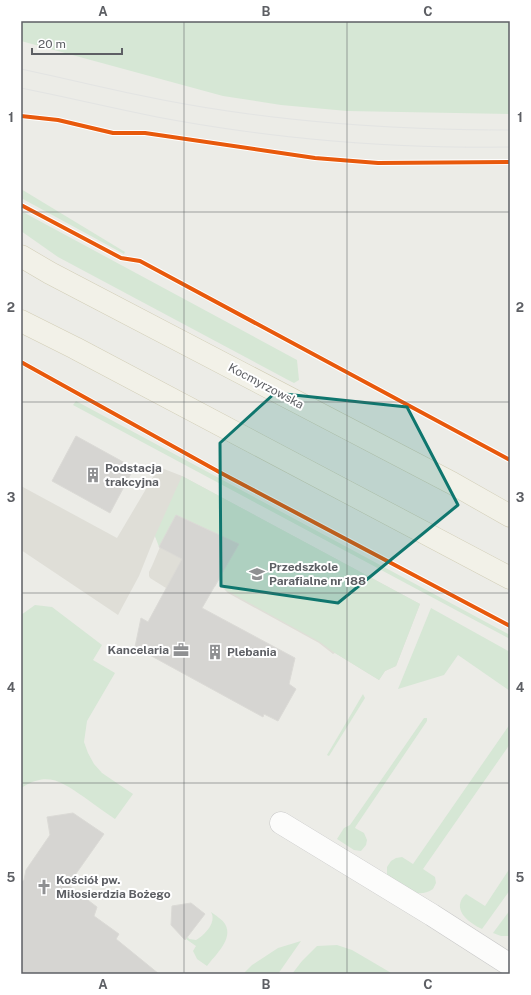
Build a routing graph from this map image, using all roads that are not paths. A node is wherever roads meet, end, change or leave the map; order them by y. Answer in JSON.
{"nodes":[{"id":1,"x":21,"y":256,"type":"edge"},
{"id":2,"x":21,"y":321,"type":"edge"},
{"id":3,"x":510,"y":516,"type":"edge"},
{"id":4,"x":510,"y":578,"type":"edge"},
{"id":5,"x":281,"y":823,"type":"dead end"},
{"id":6,"x":510,"y":966,"type":"edge"}],
"edges":[{"from":1,"to":3,"type":"main road","name":"Kocmyrzowska"},
{"from":2,"to":4,"type":"main road"},
{"from":5,"to":6,"type":"lane"}]}
